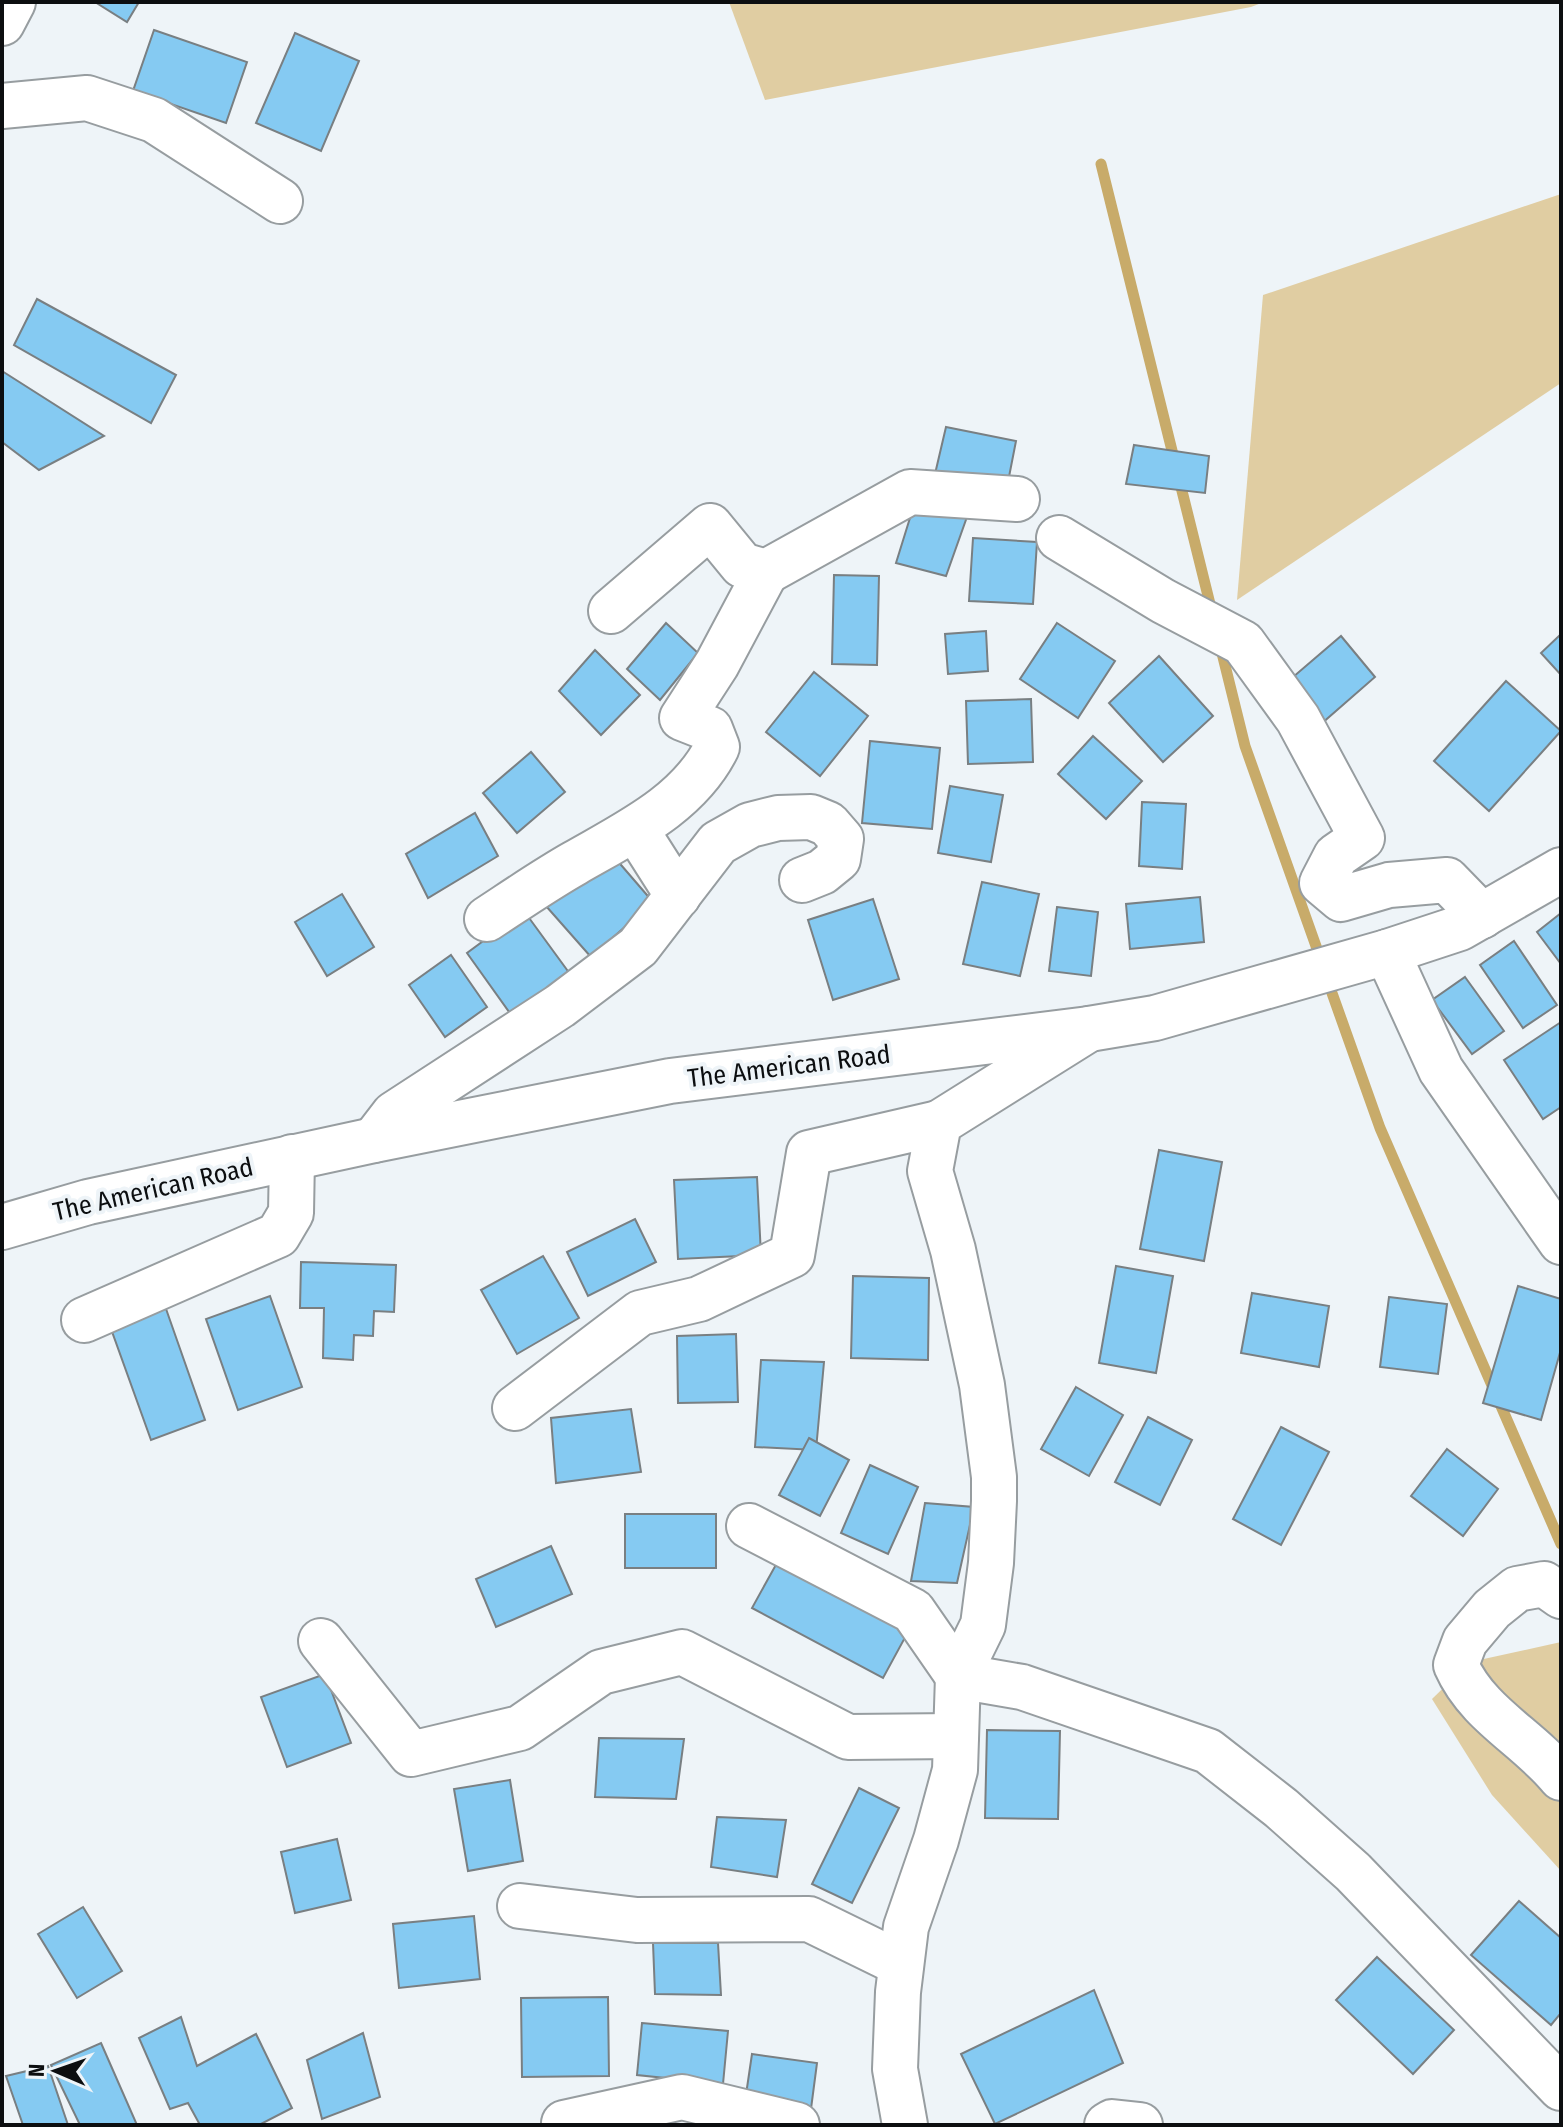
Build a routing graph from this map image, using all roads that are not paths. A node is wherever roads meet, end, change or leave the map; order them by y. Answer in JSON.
{"nodes":[{"id":1,"x":13,"y":2,"type":"edge"},
{"id":2,"x":2,"y":23,"type":"edge"},
{"id":3,"x":2,"y":106,"type":"edge"},
{"id":4,"x":280,"y":201,"type":"dead end"},
{"id":5,"x":1017,"y":499,"type":"dead end"},
{"id":6,"x":1059,"y":538,"type":"dead end"},
{"id":7,"x":766,"y":572,"type":"junction"},
{"id":8,"x":611,"y":611,"type":"dead end"},
{"id":9,"x":636,"y":830,"type":"junction"},
{"id":10,"x":1561,"y":870,"type":"edge"},
{"id":11,"x":802,"y":880,"type":"dead end"},
{"id":12,"x":678,"y":896,"type":"junction"},
{"id":13,"x":1482,"y":916,"type":"junction"},
{"id":14,"x":487,"y":919,"type":"dead end"},
{"id":15,"x":1387,"y":952,"type":"junction"},
{"id":16,"x":1089,"y":1029,"type":"junction"},
{"id":17,"x":939,"y":1123,"type":"junction"},
{"id":18,"x":374,"y":1140,"type":"junction"},
{"id":19,"x":292,"y":1157,"type":"junction"},
{"id":20,"x":2,"y":1227,"type":"edge"},
{"id":21,"x":1561,"y":1242,"type":"edge"},
{"id":22,"x":84,"y":1320,"type":"dead end"},
{"id":23,"x":515,"y":1408,"type":"dead end"},
{"id":24,"x":749,"y":1526,"type":"dead end"},
{"id":25,"x":1561,"y":1596,"type":"edge"},
{"id":26,"x":321,"y":1641,"type":"dead end"},
{"id":27,"x":958,"y":1676,"type":"junction"},
{"id":28,"x":956,"y":1736,"type":"junction"},
{"id":29,"x":1561,"y":1778,"type":"edge"},
{"id":30,"x":520,"y":1906,"type":"dead end"},
{"id":31,"x":901,"y":1964,"type":"junction"},
{"id":32,"x":1561,"y":2088,"type":"edge"},
{"id":33,"x":564,"y":2123,"type":"edge"},
{"id":34,"x":797,"y":2125,"type":"edge"},
{"id":35,"x":905,"y":2125,"type":"edge"},
{"id":36,"x":1107,"y":2125,"type":"edge"},
{"id":37,"x":1140,"y":2125,"type":"edge"}],
"edges":[{"from":1,"to":2,"type":"street"},
{"from":3,"to":4,"type":"street"},
{"from":5,"to":7,"type":"street"},
{"from":6,"to":13,"type":"street"},
{"from":7,"to":8,"type":"street"},
{"from":7,"to":9,"type":"street"},
{"from":9,"to":12,"type":"street"},
{"from":9,"to":14,"type":"street"},
{"from":10,"to":13,"type":"street","name":"The American Road"},
{"from":11,"to":12,"type":"street"},
{"from":12,"to":18,"type":"street"},
{"from":13,"to":15,"type":"street","name":"The American Road"},
{"from":15,"to":16,"type":"street","name":"The American Road"},
{"from":15,"to":21,"type":"street"},
{"from":16,"to":17,"type":"street"},
{"from":16,"to":18,"type":"street","name":"The American Road"},
{"from":17,"to":23,"type":"street"},
{"from":17,"to":27,"type":"street"},
{"from":18,"to":19,"type":"street","name":"The American Road"},
{"from":19,"to":20,"type":"street","name":"The American Road"},
{"from":19,"to":22,"type":"street"},
{"from":24,"to":27,"type":"street"},
{"from":25,"to":29,"type":"street"},
{"from":26,"to":28,"type":"street"},
{"from":27,"to":28,"type":"street"},
{"from":27,"to":32,"type":"street"},
{"from":28,"to":31,"type":"street"},
{"from":30,"to":31,"type":"street"},
{"from":31,"to":35,"type":"street"},
{"from":33,"to":34,"type":"street"},
{"from":36,"to":37,"type":"street"}]}
